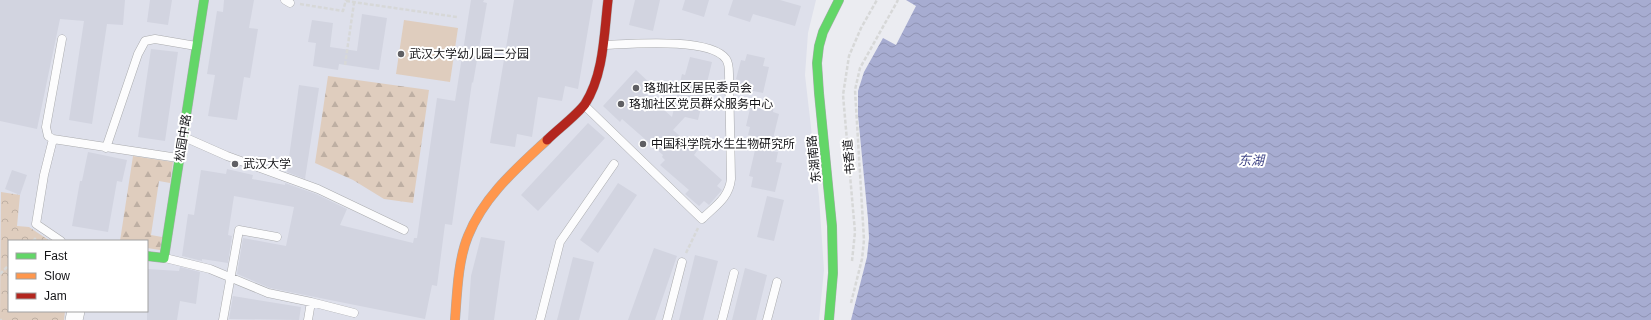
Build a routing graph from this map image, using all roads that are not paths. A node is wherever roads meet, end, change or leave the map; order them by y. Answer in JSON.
{"nodes":[{"id":1,"x":204,"y":0,"type":"edge"},
{"id":2,"x":608,"y":0,"type":"edge"},
{"id":3,"x":840,"y":0,"type":"edge"},
{"id":4,"x":62,"y":39,"type":"dead end"},
{"id":5,"x":603,"y":45,"type":"junction"},
{"id":6,"x":197,"y":46,"type":"junction"},
{"id":7,"x":584,"y":105,"type":"junction"},
{"id":8,"x":183,"y":137,"type":"junction"},
{"id":9,"x":53,"y":139,"type":"junction"},
{"id":10,"x":106,"y":148,"type":"junction"},
{"id":11,"x":180,"y":159,"type":"junction"},
{"id":12,"x":614,"y":164,"type":"dead end"},
{"id":13,"x":404,"y":230,"type":"dead end"},
{"id":14,"x":277,"y":237,"type":"dead end"},
{"id":15,"x":60,"y":240,"type":"edge"},
{"id":16,"x":148,"y":256,"type":"edge"},
{"id":17,"x":164,"y":258,"type":"junction"},
{"id":18,"x":682,"y":262,"type":"road end"},
{"id":19,"x":734,"y":273,"type":"dead end"},
{"id":20,"x":230,"y":277,"type":"junction"},
{"id":21,"x":777,"y":282,"type":"dead end"},
{"id":22,"x":311,"y":302,"type":"junction"},
{"id":23,"x":354,"y":313,"type":"dead end"},
{"id":24,"x":224,"y":320,"type":"edge"},
{"id":25,"x":308,"y":320,"type":"edge"},
{"id":26,"x":456,"y":320,"type":"edge"},
{"id":27,"x":540,"y":320,"type":"edge"},
{"id":28,"x":667,"y":320,"type":"edge"},
{"id":29,"x":722,"y":320,"type":"edge"},
{"id":30,"x":768,"y":320,"type":"edge"},
{"id":31,"x":829,"y":320,"type":"edge"}],
"edges":[{"from":1,"to":6,"type":"street","name":"松园中路"},
{"from":2,"to":5,"type":"street"},
{"from":3,"to":31,"type":"street","name":"东湖南路"},
{"from":4,"to":9,"type":"lane"},
{"from":5,"to":7,"type":"street"},
{"from":5,"to":7,"type":"lane"},
{"from":6,"to":8,"type":"street","name":"松园中路"},
{"from":6,"to":10,"type":"lane"},
{"from":7,"to":26,"type":"street"},
{"from":8,"to":11,"type":"street","name":"松园中路"},
{"from":8,"to":13,"type":"lane"},
{"from":9,"to":10,"type":"lane"},
{"from":9,"to":15,"type":"lane"},
{"from":10,"to":11,"type":"lane"},
{"from":11,"to":17,"type":"street","name":"松园中路"},
{"from":12,"to":27,"type":"lane"},
{"from":14,"to":20,"type":"lane"},
{"from":16,"to":17,"type":"street"},
{"from":17,"to":20,"type":"lane"},
{"from":18,"to":28,"type":"lane"},
{"from":19,"to":29,"type":"lane"},
{"from":20,"to":22,"type":"lane"},
{"from":20,"to":24,"type":"lane"},
{"from":21,"to":30,"type":"lane"},
{"from":22,"to":23,"type":"lane"},
{"from":22,"to":25,"type":"lane"}]}
